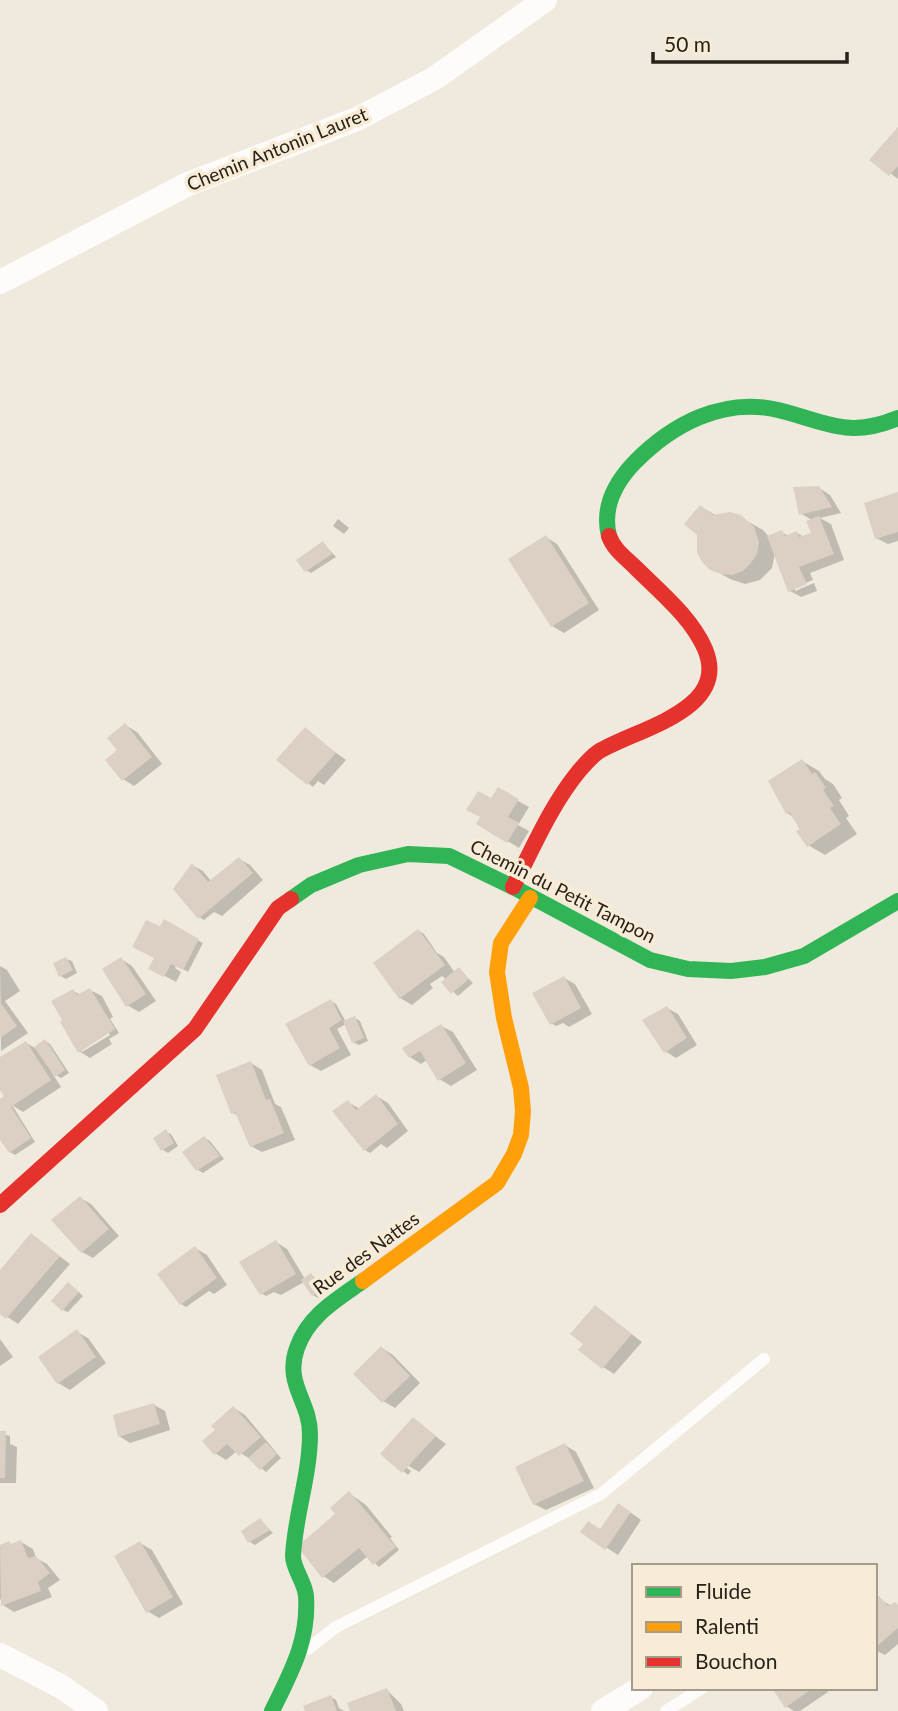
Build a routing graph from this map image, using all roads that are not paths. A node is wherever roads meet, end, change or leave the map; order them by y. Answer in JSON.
{"nodes":[{"id":1,"x":545,"y":0,"type":"edge"},
{"id":2,"x":0,"y":282,"type":"edge"},
{"id":3,"x":898,"y":418,"type":"edge"},
{"id":4,"x":513,"y":887,"type":"junction"},
{"id":5,"x":530,"y":898,"type":"junction"},
{"id":6,"x":898,"y":901,"type":"edge"},
{"id":7,"x":0,"y":1205,"type":"edge"},
{"id":8,"x":764,"y":1359,"type":"dead end"},
{"id":9,"x":0,"y":1655,"type":"edge"},
{"id":10,"x":299,"y":1655,"type":"junction"},
{"id":11,"x":638,"y":1690,"type":"edge"},
{"id":12,"x":699,"y":1690,"type":"edge"},
{"id":13,"x":96,"y":1711,"type":"edge"},
{"id":14,"x":272,"y":1711,"type":"edge"},
{"id":15,"x":603,"y":1711,"type":"edge"},
{"id":16,"x":666,"y":1711,"type":"edge"}],
"edges":[{"from":1,"to":2,"type":"street","name":"Chemin Antonin Lauret"},
{"from":3,"to":4,"type":"street"},
{"from":4,"to":5,"type":"street","name":"Chemin du Petit Tampon"},
{"from":4,"to":7,"type":"street","name":"Chemin du Petit Tampon"},
{"from":5,"to":6,"type":"street","name":"Chemin du Petit Tampon"},
{"from":5,"to":10,"type":"street","name":"Rue des Nattes"},
{"from":8,"to":10,"type":"lane"},
{"from":9,"to":13,"type":"street"},
{"from":10,"to":14,"type":"street","name":"Rue des Nattes"},
{"from":11,"to":15,"type":"street"},
{"from":12,"to":16,"type":"lane"}]}
